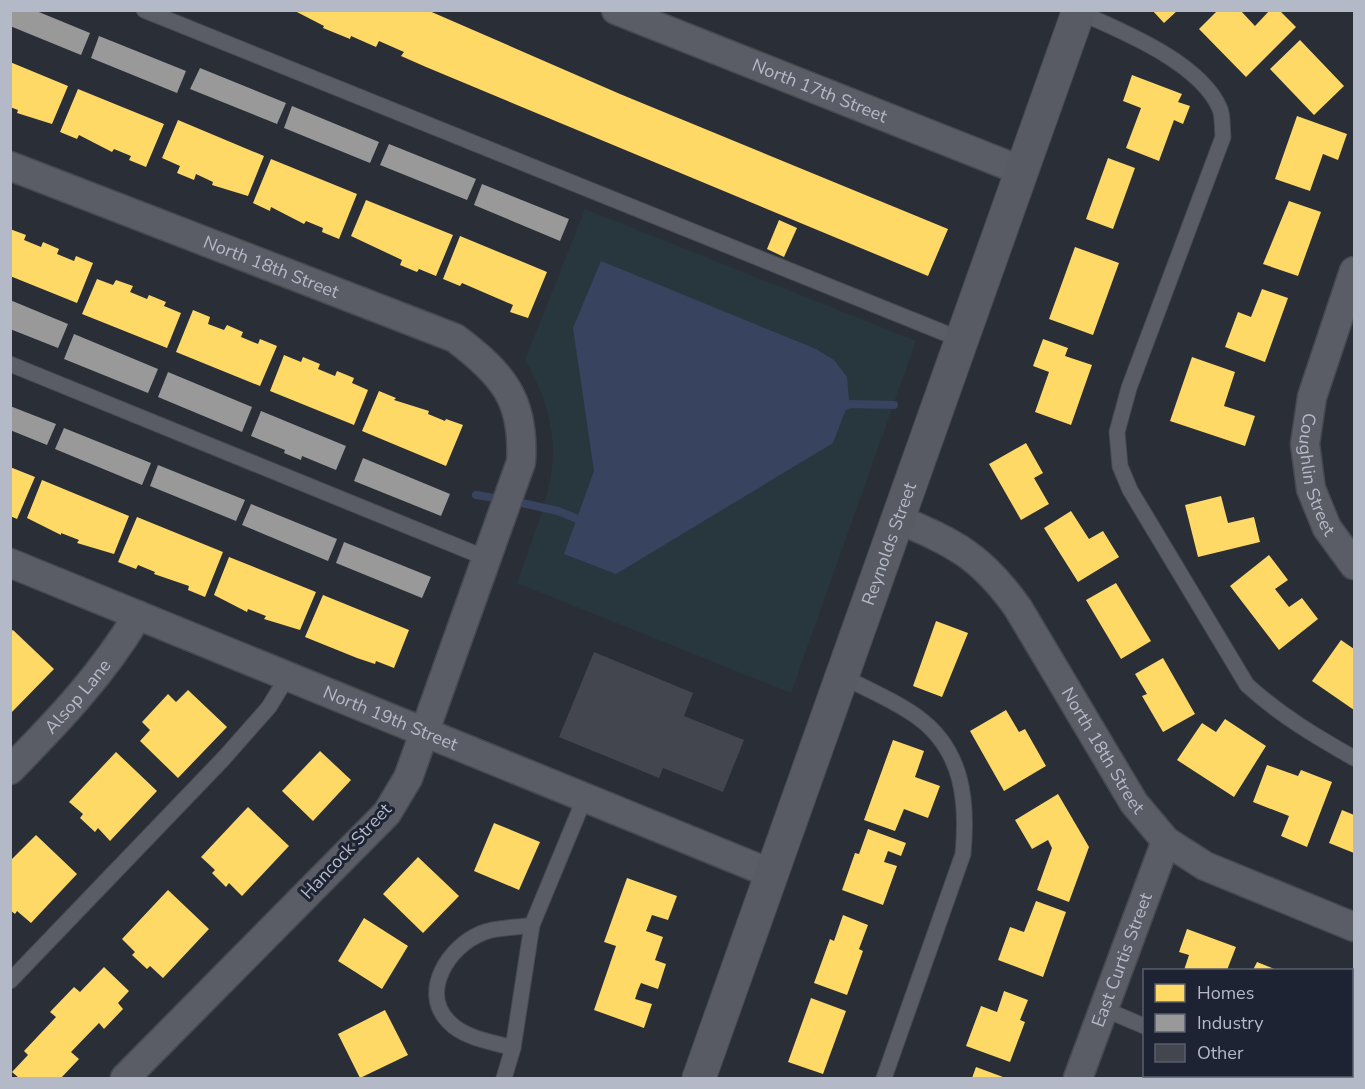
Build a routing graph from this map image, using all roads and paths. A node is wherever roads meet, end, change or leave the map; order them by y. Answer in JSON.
{"nodes":[{"id":1,"x":144,"y":10,"type":"edge"},
{"id":2,"x":616,"y":10,"type":"edge"},
{"id":3,"x":1079,"y":11,"type":"edge"},
{"id":4,"x":10,"y":166,"type":"edge"},
{"id":5,"x":1022,"y":171,"type":"junction"},
{"id":6,"x":1354,"y":271,"type":"edge"},
{"id":7,"x":962,"y":340,"type":"junction"},
{"id":8,"x":10,"y":364,"type":"edge"},
{"id":9,"x":514,"y":398,"type":"joint"},
{"id":10,"x":898,"y":519,"type":"junction"},
{"id":11,"x":486,"y":558,"type":"junction"},
{"id":12,"x":10,"y":563,"type":"edge"},
{"id":13,"x":1354,"y":565,"type":"edge"},
{"id":14,"x":138,"y":615,"type":"junction"},
{"id":15,"x":288,"y":676,"type":"junction"},
{"id":16,"x":842,"y":676,"type":"junction"},
{"id":17,"x":426,"y":732,"type":"junction"},
{"id":18,"x":1354,"y":758,"type":"edge"},
{"id":19,"x":10,"y":770,"type":"edge"},
{"id":20,"x":585,"y":797,"type":"junction"},
{"id":21,"x":1167,"y":841,"type":"junction"},
{"id":22,"x":772,"y":874,"type":"junction"},
{"id":23,"x":532,"y":925,"type":"junction"},
{"id":24,"x":1354,"y":927,"type":"edge"},
{"id":25,"x":10,"y":981,"type":"edge"},
{"id":26,"x":1104,"y":1009,"type":"junction"},
{"id":27,"x":1143,"y":1026,"type":"edge"},
{"id":28,"x":513,"y":1048,"type":"junction"},
{"id":29,"x":125,"y":1078,"type":"edge"},
{"id":30,"x":504,"y":1078,"type":"edge"},
{"id":31,"x":699,"y":1078,"type":"edge"},
{"id":32,"x":884,"y":1078,"type":"edge"},
{"id":33,"x":1078,"y":1078,"type":"edge"}],
"edges":[{"from":1,"to":7,"type":"lane"},
{"from":2,"to":5,"type":"street","name":"North 17th Street"},
{"from":3,"to":5,"type":"main road","name":"Reynolds Street"},
{"from":3,"to":18,"type":"lane"},
{"from":4,"to":9,"type":"street","name":"North 18th Street"},
{"from":5,"to":7,"type":"main road","name":"Reynolds Street"},
{"from":6,"to":13,"type":"street","name":"Coughlin Street"},
{"from":7,"to":10,"type":"main road","name":"Reynolds Street"},
{"from":8,"to":11,"type":"lane"},
{"from":9,"to":11,"type":"street","name":"Hancock Street"},
{"from":10,"to":16,"type":"main road","name":"Reynolds Street"},
{"from":10,"to":21,"type":"street","name":"North 18th Street"},
{"from":11,"to":17,"type":"street","name":"Hancock Street"},
{"from":12,"to":14,"type":"street","name":"North 19th Street"},
{"from":14,"to":15,"type":"street","name":"North 19th Street"},
{"from":14,"to":19,"type":"street","name":"Alsop Lane"},
{"from":15,"to":17,"type":"street","name":"North 19th Street"},
{"from":15,"to":25,"type":"lane"},
{"from":16,"to":22,"type":"main road","name":"Reynolds Street"},
{"from":16,"to":32,"type":"lane"},
{"from":17,"to":20,"type":"street","name":"North 19th Street"},
{"from":17,"to":29,"type":"street","name":"Hancock Street"},
{"from":20,"to":22,"type":"street","name":"North 19th Street"},
{"from":20,"to":23,"type":"lane"},
{"from":21,"to":24,"type":"street","name":"North 18th Street"},
{"from":21,"to":26,"type":"street","name":"East Curtis Street"},
{"from":22,"to":31,"type":"main road","name":"Reynolds Street"},
{"from":23,"to":28,"type":"lane"},
{"from":23,"to":28,"type":"lane"},
{"from":26,"to":27,"type":"lane"},
{"from":26,"to":33,"type":"street","name":"East Curtis Street"},
{"from":28,"to":30,"type":"lane"}]}
